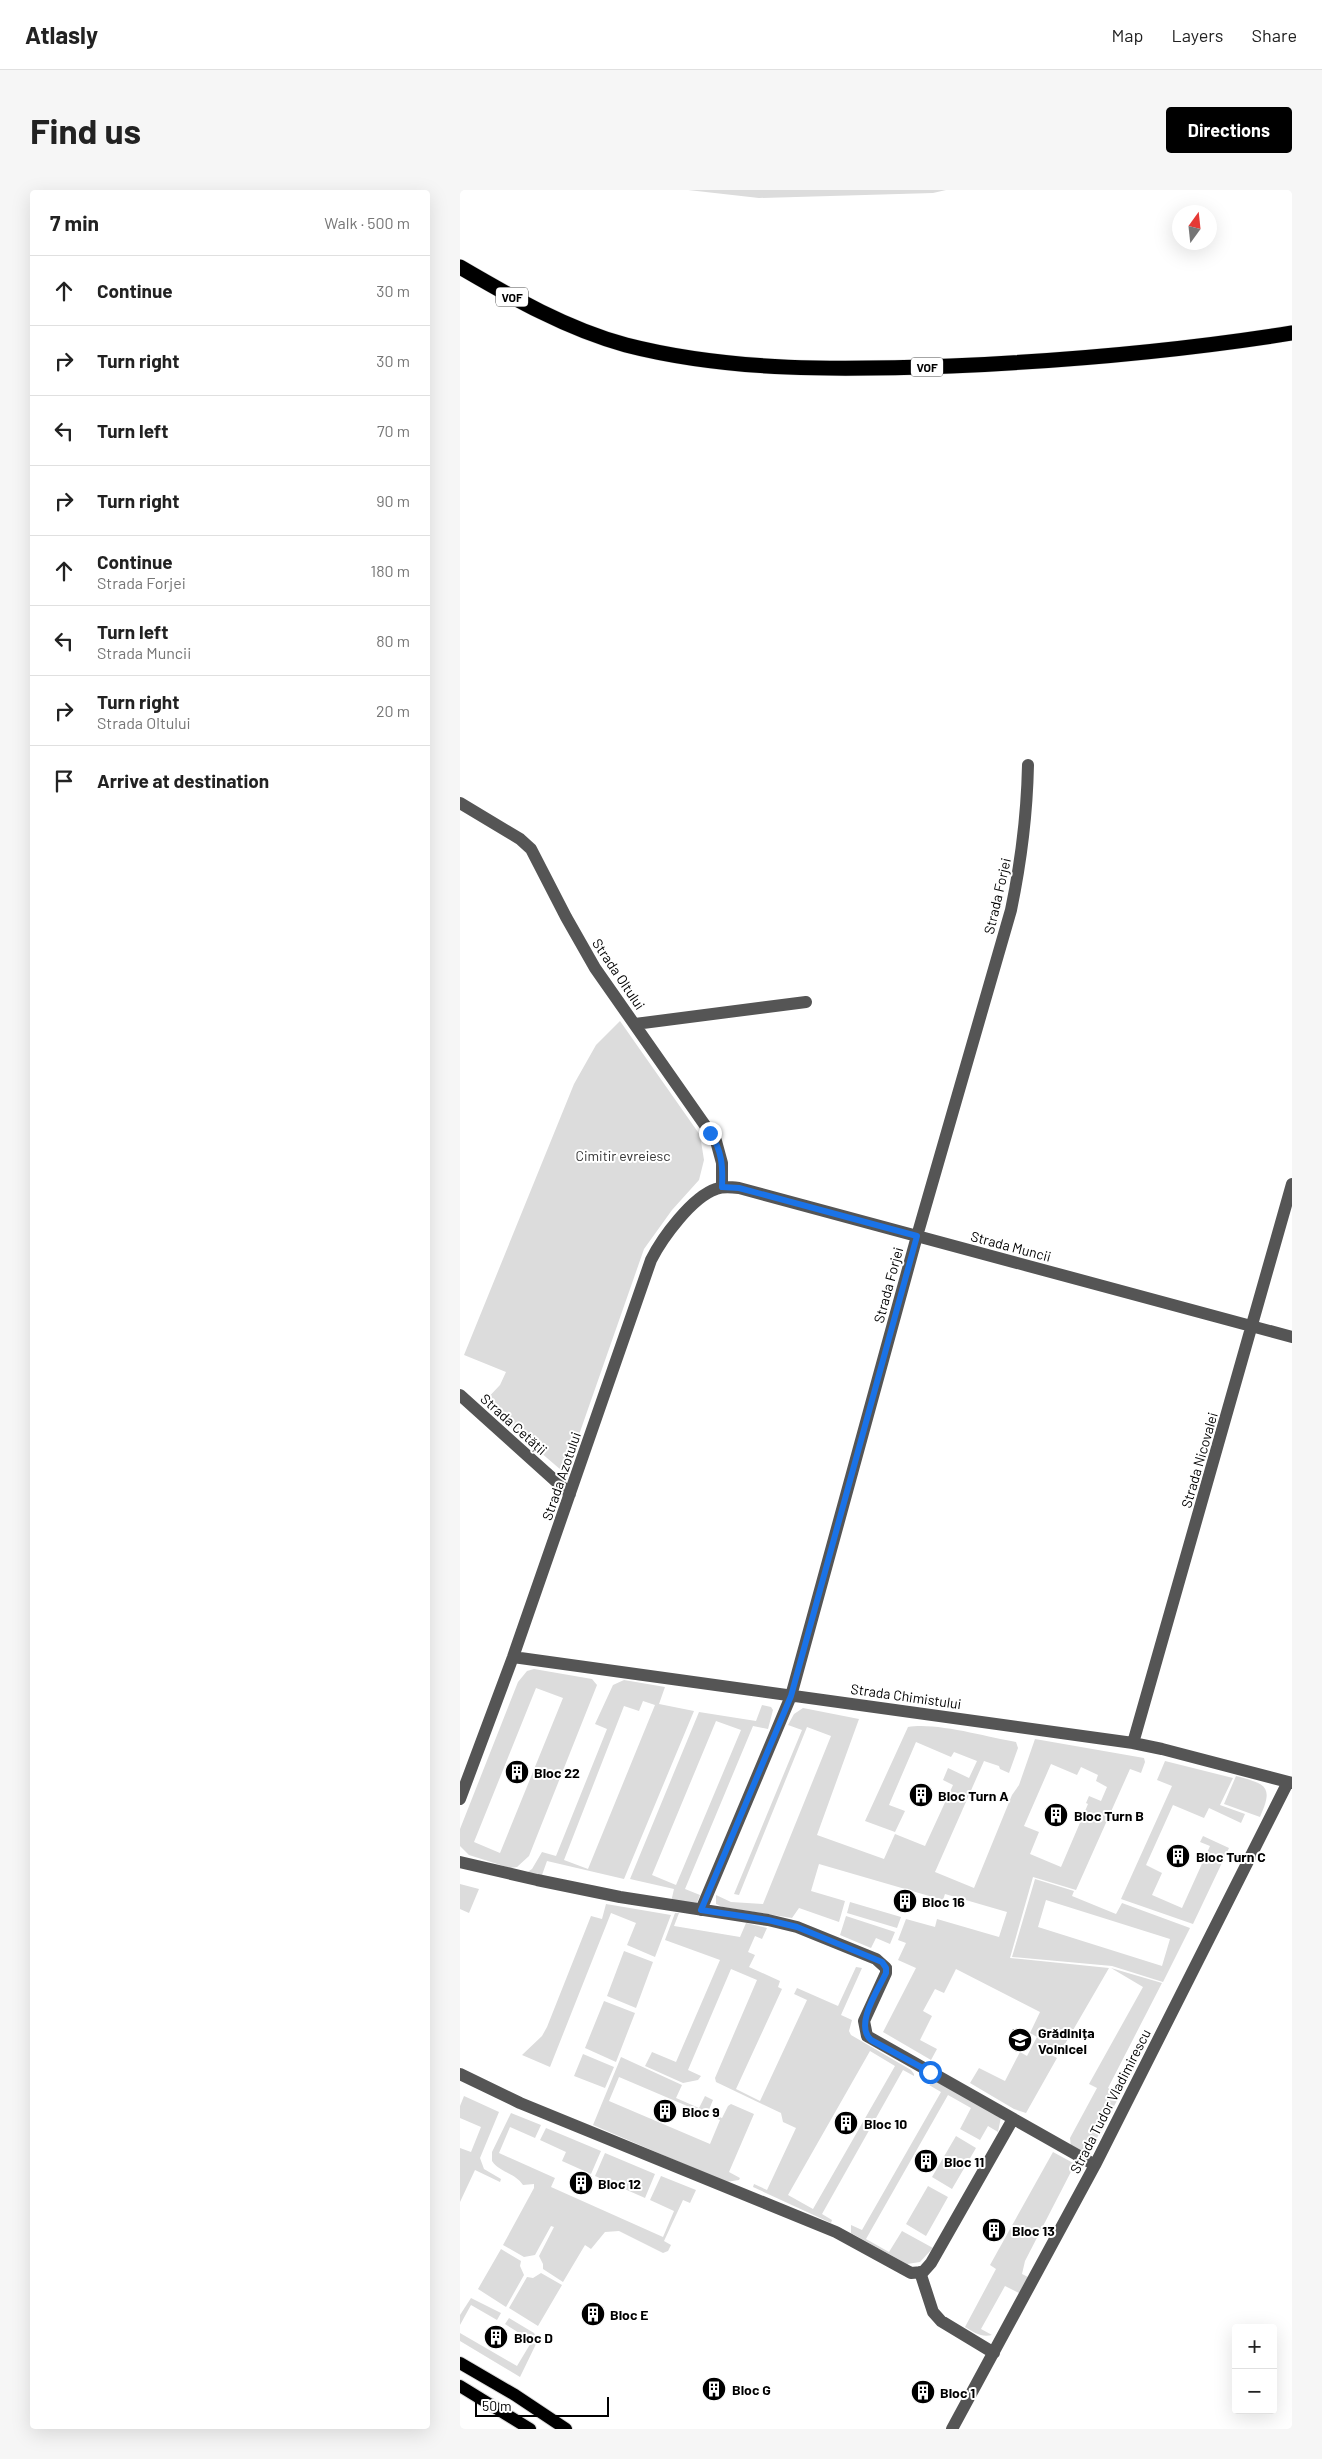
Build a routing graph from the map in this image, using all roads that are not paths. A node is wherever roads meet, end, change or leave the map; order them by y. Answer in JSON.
{"nodes":[{"id":1,"x":460,"y":267,"type":"edge"},
{"id":2,"x":1292,"y":333,"type":"edge"},
{"id":3,"x":1028,"y":765,"type":"dead end"},
{"id":4,"x":460,"y":803,"type":"edge"},
{"id":5,"x":806,"y":1002,"type":"dead end"},
{"id":6,"x":635,"y":1024,"type":"junction"},
{"id":7,"x":1292,"y":1184,"type":"edge"},
{"id":8,"x":722,"y":1187,"type":"junction"},
{"id":9,"x":917,"y":1236,"type":"junction"},
{"id":10,"x":1253,"y":1326,"type":"junction"},
{"id":11,"x":1292,"y":1336,"type":"edge"},
{"id":12,"x":460,"y":1395,"type":"edge"},
{"id":13,"x":570,"y":1494,"type":"junction"},
{"id":14,"x":513,"y":1657,"type":"junction"},
{"id":15,"x":791,"y":1696,"type":"junction"},
{"id":16,"x":1133,"y":1744,"type":"junction"},
{"id":17,"x":1290,"y":1782,"type":"edge"},
{"id":18,"x":460,"y":1799,"type":"edge"},
{"id":19,"x":460,"y":1862,"type":"edge"},
{"id":20,"x":701,"y":1910,"type":"junction"},
{"id":21,"x":460,"y":2074,"type":"edge"},
{"id":22,"x":1013,"y":2119,"type":"junction"},
{"id":23,"x":1095,"y":2165,"type":"junction"},
{"id":24,"x":920,"y":2272,"type":"junction"},
{"id":25,"x":994,"y":2353,"type":"junction"},
{"id":26,"x":460,"y":2363,"type":"edge"},
{"id":27,"x":460,"y":2386,"type":"edge"},
{"id":28,"x":530,"y":2429,"type":"edge"},
{"id":29,"x":566,"y":2429,"type":"edge"},
{"id":30,"x":952,"y":2429,"type":"edge"}],
"edges":[{"from":1,"to":2,"type":"highway","number":"VOF"},
{"from":3,"to":9,"type":"street","name":"Strada Forjei"},
{"from":4,"to":6,"type":"street","name":"Strada Oltului"},
{"from":5,"to":6,"type":"street"},
{"from":6,"to":8,"type":"street","name":"Strada Oltului"},
{"from":7,"to":10,"type":"street","name":"Strada Nicovalei"},
{"from":8,"to":9,"type":"street","name":"Strada Muncii"},
{"from":8,"to":13,"type":"street","name":"Strada Azotului"},
{"from":9,"to":10,"type":"street","name":"Strada Muncii"},
{"from":9,"to":15,"type":"street","name":"Strada Forjei"},
{"from":10,"to":11,"type":"street","name":"Strada Muncii"},
{"from":10,"to":16,"type":"street","name":"Strada Nicovalei"},
{"from":12,"to":13,"type":"street","name":"Strada Cetății"},
{"from":13,"to":14,"type":"street","name":"Strada Azotului"},
{"from":14,"to":15,"type":"street","name":"Strada Chimistului"},
{"from":14,"to":18,"type":"street","name":"Strada Azotului"},
{"from":15,"to":16,"type":"street","name":"Strada Chimistului"},
{"from":15,"to":20,"type":"street","name":"Strada Forjei"},
{"from":16,"to":17,"type":"street","name":"Strada Chimistului"},
{"from":17,"to":23,"type":"street","name":"Strada Tudor Vladimirescu"},
{"from":19,"to":20,"type":"street"},
{"from":20,"to":22,"type":"street"},
{"from":21,"to":24,"type":"street"},
{"from":22,"to":23,"type":"street"},
{"from":22,"to":24,"type":"street"},
{"from":23,"to":25,"type":"street","name":"Strada Tudor Vladimirescu"},
{"from":24,"to":25,"type":"street"},
{"from":25,"to":30,"type":"street","name":"Strada Tudor Vladimirescu"},
{"from":26,"to":29,"type":"main road"},
{"from":27,"to":28,"type":"main road"}]}
